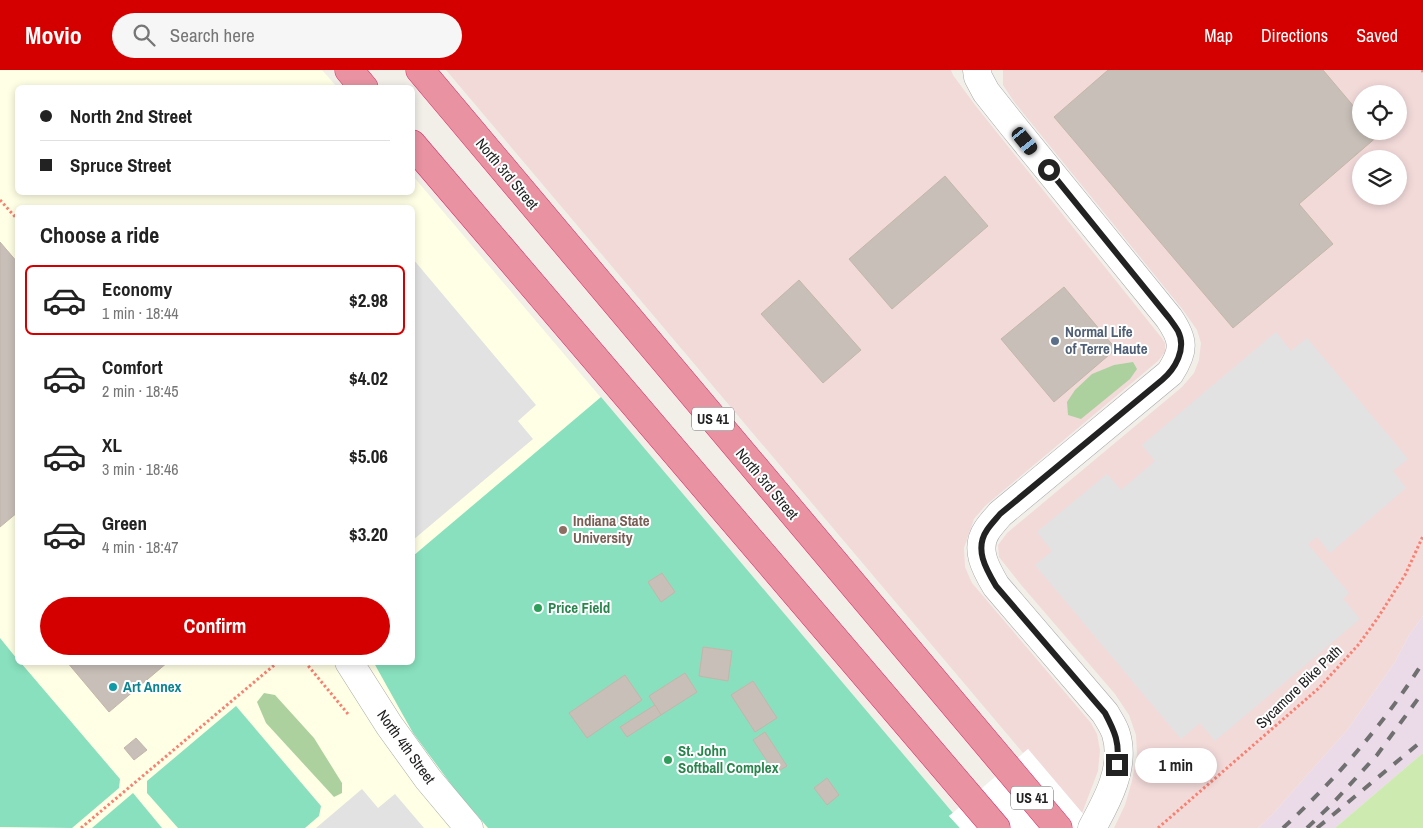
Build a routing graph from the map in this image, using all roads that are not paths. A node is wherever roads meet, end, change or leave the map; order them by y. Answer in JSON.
{"nodes":[{"id":1,"x":349,"y":70,"type":"edge"},
{"id":2,"x":420,"y":70,"type":"edge"},
{"id":3,"x":977,"y":70,"type":"edge"},
{"id":4,"x":362,"y":85,"type":"edge"},
{"id":5,"x":415,"y":148,"type":"edge"},
{"id":6,"x":351,"y":665,"type":"edge"},
{"id":7,"x":469,"y":828,"type":"edge"},
{"id":8,"x":996,"y":828,"type":"edge"},
{"id":9,"x":1058,"y":828,"type":"edge"},
{"id":10,"x":1092,"y":828,"type":"edge"}],
"edges":[{"from":1,"to":4,"type":"highway"},
{"from":2,"to":9,"type":"highway","name":"North 3rd Street","number":"US 41"},
{"from":3,"to":10,"type":"street"},
{"from":5,"to":8,"type":"highway"},
{"from":6,"to":7,"type":"street","name":"North 4th Street"}]}
